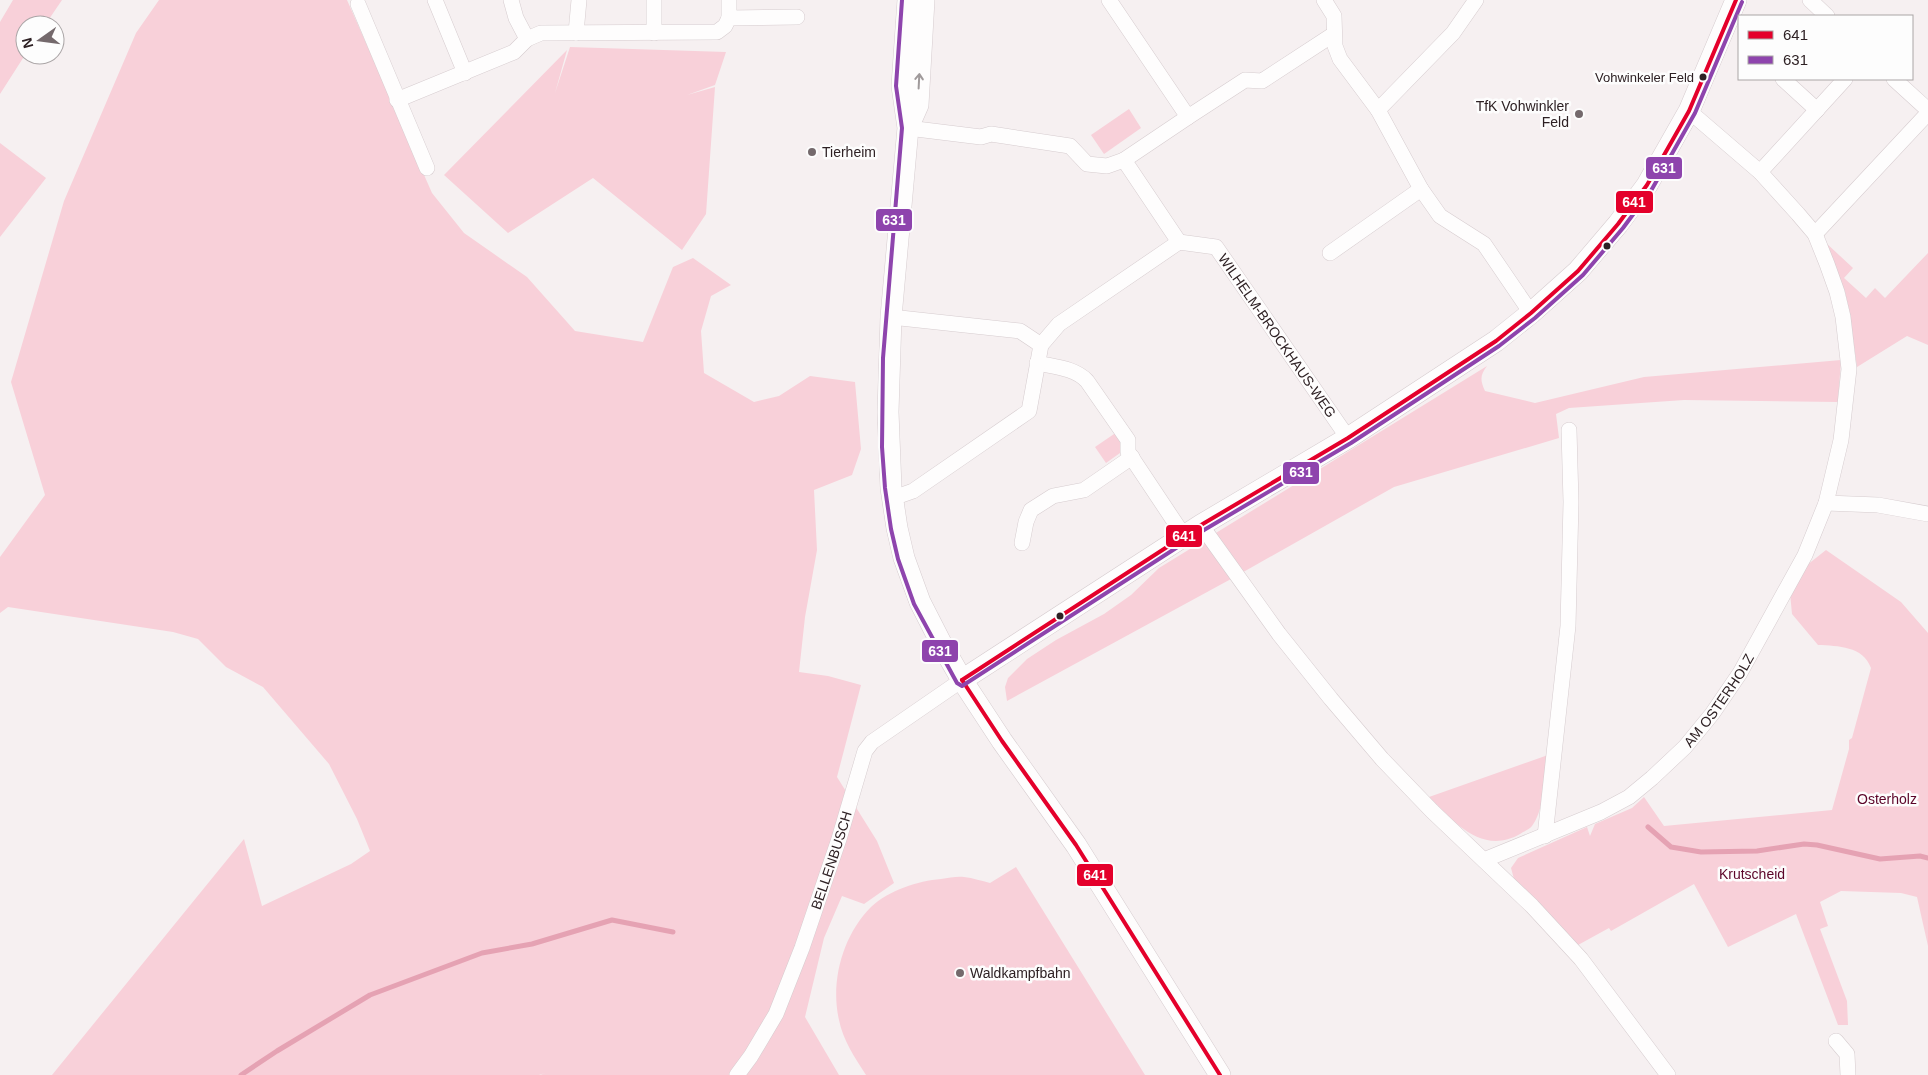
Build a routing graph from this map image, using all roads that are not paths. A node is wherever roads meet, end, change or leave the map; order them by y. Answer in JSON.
{"nodes":[{"id":1,"x":435,"y":0,"type":"edge"},
{"id":2,"x":512,"y":0,"type":"edge"},
{"id":3,"x":579,"y":0,"type":"edge"},
{"id":4,"x":654,"y":0,"type":"edge"},
{"id":5,"x":729,"y":0,"type":"edge"},
{"id":6,"x":908,"y":0,"type":"edge"},
{"id":7,"x":924,"y":0,"type":"edge"},
{"id":8,"x":1109,"y":0,"type":"edge"},
{"id":9,"x":1324,"y":0,"type":"edge"},
{"id":10,"x":1476,"y":0,"type":"edge"},
{"id":11,"x":1736,"y":0,"type":"edge"},
{"id":12,"x":1810,"y":0,"type":"edge"},
{"id":13,"x":358,"y":4,"type":"dead end"},
{"id":14,"x":1826,"y":15,"type":"edge"},
{"id":15,"x":797,"y":17,"type":"dead end"},
{"id":16,"x":730,"y":18,"type":"junction"},
{"id":17,"x":654,"y":33,"type":"junction"},
{"id":18,"x":576,"y":34,"type":"junction"},
{"id":19,"x":1334,"y":34,"type":"junction"},
{"id":20,"x":527,"y":39,"type":"junction"},
{"id":21,"x":465,"y":73,"type":"junction"},
{"id":22,"x":1785,"y":80,"type":"edge"},
{"id":23,"x":1843,"y":80,"type":"edge"},
{"id":24,"x":1895,"y":80,"type":"edge"},
{"id":25,"x":397,"y":100,"type":"junction"},
{"id":26,"x":1378,"y":110,"type":"junction"},
{"id":27,"x":1817,"y":110,"type":"junction"},
{"id":28,"x":1689,"y":111,"type":"junction"},
{"id":29,"x":1928,"y":111,"type":"edge"},
{"id":30,"x":1188,"y":117,"type":"junction"},
{"id":31,"x":908,"y":128,"type":"junction"},
{"id":32,"x":1124,"y":160,"type":"junction"},
{"id":33,"x":427,"y":168,"type":"dead end"},
{"id":34,"x":1760,"y":172,"type":"junction"},
{"id":35,"x":1421,"y":189,"type":"junction"},
{"id":36,"x":1815,"y":234,"type":"junction"},
{"id":37,"x":1179,"y":242,"type":"junction"},
{"id":38,"x":1330,"y":254,"type":"dead end"},
{"id":39,"x":1532,"y":313,"type":"junction"},
{"id":40,"x":891,"y":317,"type":"junction"},
{"id":41,"x":1041,"y":345,"type":"junction"},
{"id":42,"x":1037,"y":363,"type":"junction"},
{"id":43,"x":1569,"y":430,"type":"dead end"},
{"id":44,"x":1348,"y":438,"type":"junction"},
{"id":45,"x":1132,"y":457,"type":"junction"},
{"id":46,"x":892,"y":498,"type":"junction"},
{"id":47,"x":1826,"y":503,"type":"junction"},
{"id":48,"x":1928,"y":514,"type":"edge"},
{"id":49,"x":1193,"y":531,"type":"junction"},
{"id":50,"x":1022,"y":542,"type":"dead end"},
{"id":51,"x":962,"y":680,"type":"junction"},
{"id":52,"x":1545,"y":836,"type":"junction"},
{"id":53,"x":1484,"y":860,"type":"junction"},
{"id":54,"x":1836,"y":1041,"type":"dead end"},
{"id":55,"x":737,"y":1075,"type":"edge"},
{"id":56,"x":1220,"y":1075,"type":"edge"},
{"id":57,"x":1668,"y":1075,"type":"edge"},
{"id":58,"x":1848,"y":1075,"type":"edge"}],
"edges":[{"from":1,"to":21,"type":"street"},
{"from":2,"to":20,"type":"street"},
{"from":3,"to":18,"type":"street"},
{"from":4,"to":17,"type":"street"},
{"from":5,"to":16,"type":"street"},
{"from":6,"to":31,"type":"main road"},
{"from":31,"to":7,"type":"main road","one_way":true},
{"from":8,"to":30,"type":"street"},
{"from":9,"to":19,"type":"street"},
{"from":10,"to":26,"type":"street"},
{"from":11,"to":28,"type":"main road"},
{"from":12,"to":14,"type":"street"},
{"from":13,"to":25,"type":"street"},
{"from":15,"to":16,"type":"street"},
{"from":16,"to":17,"type":"street"},
{"from":17,"to":18,"type":"street"},
{"from":18,"to":20,"type":"street"},
{"from":19,"to":26,"type":"street"},
{"from":19,"to":30,"type":"street"},
{"from":20,"to":21,"type":"street"},
{"from":21,"to":25,"type":"street"},
{"from":22,"to":27,"type":"street"},
{"from":23,"to":27,"type":"street"},
{"from":24,"to":29,"type":"street"},
{"from":25,"to":33,"type":"street"},
{"from":26,"to":35,"type":"street"},
{"from":27,"to":34,"type":"street"},
{"from":28,"to":34,"type":"street"},
{"from":28,"to":39,"type":"main road"},
{"from":29,"to":36,"type":"street"},
{"from":30,"to":32,"type":"street"},
{"from":31,"to":32,"type":"street"},
{"from":31,"to":40,"type":"main road"},
{"from":32,"to":37,"type":"street"},
{"from":34,"to":36,"type":"street"},
{"from":35,"to":38,"type":"street"},
{"from":35,"to":39,"type":"street"},
{"from":36,"to":47,"type":"street","name":"AM OSTERHOLZ"},
{"from":37,"to":41,"type":"street"},
{"from":37,"to":44,"type":"street","name":"WILHELM-BROCKHAUS-WEG"},
{"from":39,"to":44,"type":"main road"},
{"from":40,"to":41,"type":"street"},
{"from":40,"to":46,"type":"main road"},
{"from":41,"to":42,"type":"street"},
{"from":42,"to":45,"type":"street"},
{"from":42,"to":46,"type":"street"},
{"from":43,"to":52,"type":"street"},
{"from":44,"to":49,"type":"main road"},
{"from":45,"to":49,"type":"street"},
{"from":45,"to":50,"type":"street"},
{"from":46,"to":51,"type":"main road"},
{"from":47,"to":48,"type":"street"},
{"from":47,"to":52,"type":"street","name":"AM OSTERHOLZ"},
{"from":49,"to":51,"type":"main road"},
{"from":49,"to":53,"type":"street"},
{"from":51,"to":55,"type":"street","name":"BELLENBUSCH"},
{"from":51,"to":56,"type":"main road"},
{"from":52,"to":53,"type":"street","name":"AM OSTERHOLZ"},
{"from":53,"to":57,"type":"street"},
{"from":54,"to":58,"type":"street"}]}
